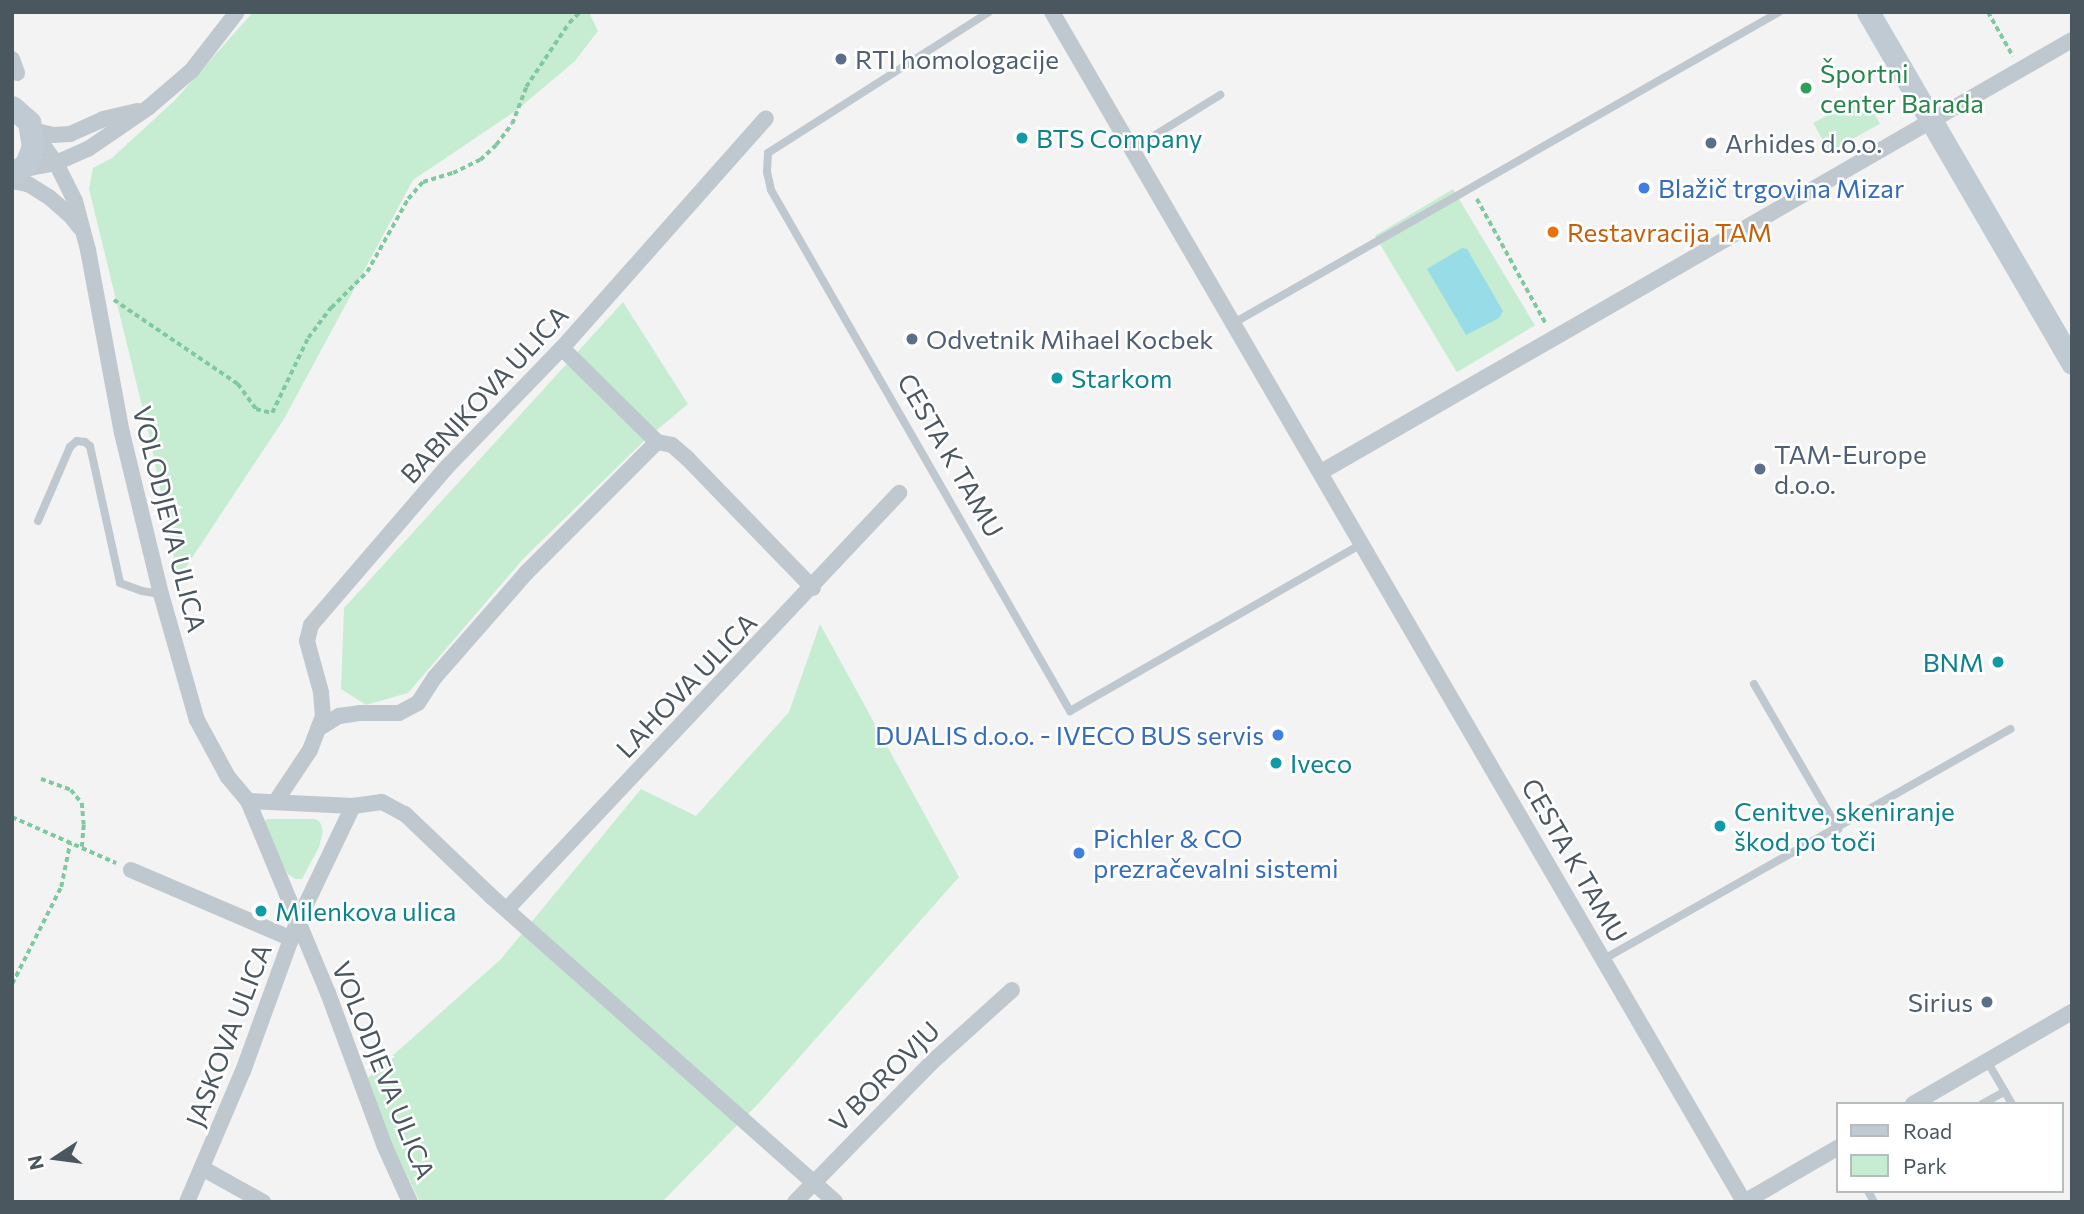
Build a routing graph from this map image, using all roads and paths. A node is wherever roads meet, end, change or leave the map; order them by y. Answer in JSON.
{"nodes":[{"id":1,"x":237,"y":12,"type":"edge"},
{"id":2,"x":580,"y":12,"type":"edge"},
{"id":3,"x":989,"y":12,"type":"edge"},
{"id":4,"x":1052,"y":12,"type":"edge"},
{"id":5,"x":1779,"y":12,"type":"edge"},
{"id":6,"x":1868,"y":12,"type":"edge"},
{"id":7,"x":1988,"y":12,"type":"edge"},
{"id":8,"x":2072,"y":40,"type":"edge"},
{"id":9,"x":2021,"y":70,"type":"junction"},
{"id":10,"x":1220,"y":95,"type":"dead end"},
{"id":11,"x":12,"y":107,"type":"edge"},
{"id":12,"x":149,"y":107,"type":"junction"},
{"id":13,"x":766,"y":118,"type":"dead end"},
{"id":14,"x":1933,"y":122,"type":"junction"},
{"id":15,"x":33,"y":130,"type":"junction"},
{"id":16,"x":1131,"y":150,"type":"junction"},
{"id":17,"x":56,"y":163,"type":"junction"},
{"id":18,"x":15,"y":175,"type":"edge"},
{"id":19,"x":1471,"y":188,"type":"junction"},
{"id":20,"x":83,"y":233,"type":"junction"},
{"id":21,"x":95,"y":290,"type":"junction"},
{"id":22,"x":1232,"y":324,"type":"junction"},
{"id":23,"x":1549,"y":329,"type":"dead end"},
{"id":24,"x":562,"y":348,"type":"junction"},
{"id":25,"x":2072,"y":363,"type":"edge"},
{"id":26,"x":657,"y":442,"type":"junction"},
{"id":27,"x":1321,"y":471,"type":"junction"},
{"id":28,"x":899,"y":493,"type":"dead end"},
{"id":29,"x":38,"y":521,"type":"dead end"},
{"id":30,"x":1363,"y":544,"type":"junction"},
{"id":31,"x":813,"y":588,"type":"junction"},
{"id":32,"x":161,"y":594,"type":"junction"},
{"id":33,"x":1754,"y":684,"type":"dead end"},
{"id":34,"x":318,"y":729,"type":"junction"},
{"id":35,"x":2010,"y":729,"type":"dead end"},
{"id":36,"x":41,"y":779,"type":"dead end"},
{"id":37,"x":276,"y":800,"type":"junction"},
{"id":38,"x":248,"y":801,"type":"junction"},
{"id":39,"x":353,"y":806,"type":"junction"},
{"id":40,"x":12,"y":817,"type":"edge"},
{"id":41,"x":1838,"y":829,"type":"junction"},
{"id":42,"x":70,"y":843,"type":"junction"},
{"id":43,"x":82,"y":847,"type":"junction"},
{"id":44,"x":131,"y":870,"type":"joint"},
{"id":45,"x":507,"y":909,"type":"junction"},
{"id":46,"x":297,"y":923,"type":"junction"},
{"id":47,"x":292,"y":939,"type":"junction"},
{"id":48,"x":1604,"y":959,"type":"junction"},
{"id":49,"x":12,"y":984,"type":"edge"},
{"id":50,"x":1012,"y":990,"type":"dead end"},
{"id":51,"x":2072,"y":1012,"type":"edge"},
{"id":52,"x":1986,"y":1061,"type":"junction"},
{"id":53,"x":2004,"y":1091,"type":"junction"},
{"id":54,"x":1916,"y":1102,"type":"edge"},
{"id":55,"x":1985,"y":1102,"type":"edge"},
{"id":56,"x":2011,"y":1102,"type":"edge"},
{"id":57,"x":1836,"y":1148,"type":"edge"},
{"id":58,"x":202,"y":1168,"type":"junction"},
{"id":59,"x":813,"y":1181,"type":"junction"},
{"id":60,"x":191,"y":1200,"type":"edge"},
{"id":61,"x":263,"y":1202,"type":"edge"},
{"id":62,"x":410,"y":1202,"type":"edge"},
{"id":63,"x":795,"y":1202,"type":"edge"},
{"id":64,"x":835,"y":1202,"type":"edge"},
{"id":65,"x":1744,"y":1202,"type":"edge"}],
"edges":[{"from":1,"to":12,"type":"street"},
{"from":2,"to":21,"type":"path"},
{"from":3,"to":30,"type":"lane","name":"CESTA K TAMU"},
{"from":4,"to":16,"type":"street","name":"CESTA K TAMU"},
{"from":5,"to":19,"type":"lane"},
{"from":6,"to":14,"type":"street"},
{"from":7,"to":9,"type":"path"},
{"from":8,"to":9,"type":"street"},
{"from":9,"to":14,"type":"street"},
{"from":10,"to":16,"type":"lane"},
{"from":11,"to":15,"type":"street"},
{"from":12,"to":15,"type":"street"},
{"from":12,"to":17,"type":"street"},
{"from":13,"to":24,"type":"street","name":"BABNIKOVA ULICA"},
{"from":14,"to":25,"type":"street"},
{"from":14,"to":27,"type":"street"},
{"from":15,"to":17,"type":"street","name":"VOLODJEVA ULICA"},
{"from":15,"to":18,"type":"street"},
{"from":16,"to":22,"type":"street","name":"CESTA K TAMU"},
{"from":17,"to":18,"type":"street"},
{"from":17,"to":20,"type":"street","name":"VOLODJEVA ULICA"},
{"from":18,"to":20,"type":"street","name":"VOLODJEVA ULICA"},
{"from":19,"to":22,"type":"lane"},
{"from":19,"to":23,"type":"path"},
{"from":20,"to":21,"type":"street","name":"VOLODJEVA ULICA"},
{"from":21,"to":32,"type":"street","name":"VOLODJEVA ULICA"},
{"from":22,"to":27,"type":"street","name":"CESTA K TAMU"},
{"from":24,"to":26,"type":"street"},
{"from":24,"to":34,"type":"street","name":"BABNIKOVA ULICA"},
{"from":26,"to":31,"type":"street"},
{"from":26,"to":34,"type":"street"},
{"from":27,"to":30,"type":"street","name":"CESTA K TAMU"},
{"from":28,"to":31,"type":"street","name":"LAHOVA ULICA"},
{"from":29,"to":32,"type":"lane"},
{"from":30,"to":48,"type":"street","name":"CESTA K TAMU"},
{"from":31,"to":45,"type":"street","name":"LAHOVA ULICA"},
{"from":32,"to":38,"type":"street","name":"VOLODJEVA ULICA"},
{"from":33,"to":41,"type":"lane"},
{"from":34,"to":37,"type":"street","name":"BABNIKOVA ULICA"},
{"from":35,"to":41,"type":"lane"},
{"from":36,"to":43,"type":"path"},
{"from":37,"to":38,"type":"street"},
{"from":37,"to":39,"type":"street"},
{"from":38,"to":46,"type":"street","name":"VOLODJEVA ULICA"},
{"from":39,"to":45,"type":"street"},
{"from":39,"to":46,"type":"street","name":"JASKOVA ULICA"},
{"from":40,"to":42,"type":"path"},
{"from":41,"to":48,"type":"lane"},
{"from":42,"to":43,"type":"path"},
{"from":42,"to":49,"type":"path"},
{"from":43,"to":44,"type":"path"},
{"from":44,"to":47,"type":"street"},
{"from":45,"to":59,"type":"street"},
{"from":46,"to":47,"type":"street","name":"JASKOVA ULICA"},
{"from":46,"to":62,"type":"street","name":"VOLODJEVA ULICA"},
{"from":47,"to":58,"type":"street","name":"JASKOVA ULICA"},
{"from":48,"to":65,"type":"street","name":"CESTA K TAMU"},
{"from":50,"to":59,"type":"street","name":"V BOROVJU"},
{"from":51,"to":52,"type":"street"},
{"from":52,"to":53,"type":"lane"},
{"from":52,"to":54,"type":"street"},
{"from":53,"to":55,"type":"lane"},
{"from":53,"to":56,"type":"lane"},
{"from":57,"to":65,"type":"street","name":"CESTA K TAMU"},
{"from":58,"to":60,"type":"street","name":"JASKOVA ULICA"},
{"from":58,"to":61,"type":"street","name":"JASKOVA ULICA"},
{"from":59,"to":63,"type":"street","name":"V BOROVJU"},
{"from":59,"to":64,"type":"street"}]}
